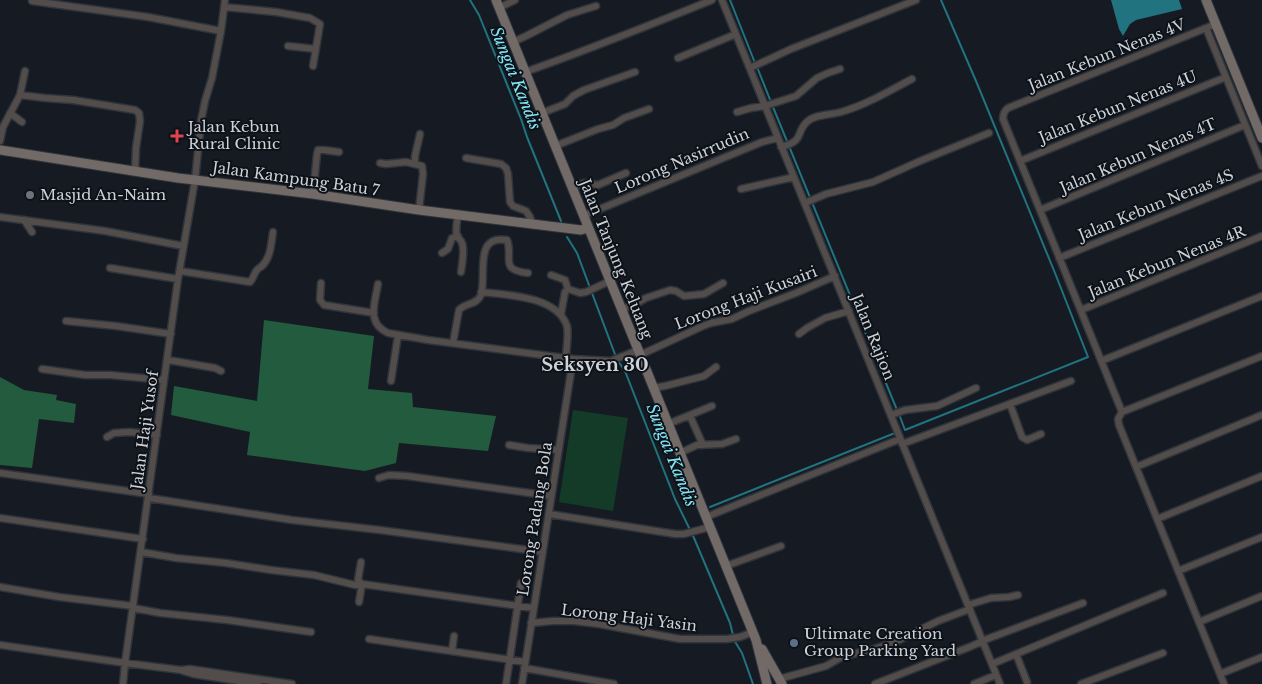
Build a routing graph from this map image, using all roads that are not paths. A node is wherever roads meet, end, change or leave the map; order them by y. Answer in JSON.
{"nodes":[{"id":1,"x":515,"y":0,"type":"edge"},
{"id":2,"x":712,"y":0,"type":"edge"},
{"id":3,"x":722,"y":0,"type":"edge"},
{"id":4,"x":916,"y":0,"type":"edge"},
{"id":5,"x":1206,"y":0,"type":"edge"},
{"id":6,"x":32,"y":1,"type":"edge"},
{"id":7,"x":224,"y":4,"type":"edge"},
{"id":8,"x":498,"y":4,"type":"edge"},
{"id":9,"x":596,"y":6,"type":"dead end"},
{"id":10,"x":1216,"y":24,"type":"junction"},
{"id":11,"x":1206,"y":28,"type":"junction"},
{"id":12,"x":222,"y":31,"type":"junction"},
{"id":13,"x":732,"y":35,"type":"junction"},
{"id":14,"x":513,"y":42,"type":"junction"},
{"id":15,"x":288,"y":46,"type":"dead end"},
{"id":16,"x":316,"y":49,"type":"junction"},
{"id":17,"x":678,"y":58,"type":"dead end"},
{"id":18,"x":754,"y":65,"type":"junction"},
{"id":19,"x":313,"y":66,"type":"dead end"},
{"id":20,"x":840,"y":69,"type":"dead end"},
{"id":21,"x":25,"y":71,"type":"dead end"},
{"id":22,"x":525,"y":72,"type":"junction"},
{"id":23,"x":635,"y":72,"type":"dead end"},
{"id":24,"x":1226,"y":77,"type":"junction"},
{"id":25,"x":912,"y":79,"type":"dead end"},
{"id":26,"x":20,"y":95,"type":"junction"},
{"id":27,"x":767,"y":105,"type":"junction"},
{"id":28,"x":649,"y":109,"type":"dead end"},
{"id":29,"x":545,"y":111,"type":"junction"},
{"id":30,"x":737,"y":112,"type":"dead end"},
{"id":31,"x":10,"y":113,"type":"junction"},
{"id":32,"x":22,"y":122,"type":"dead end"},
{"id":33,"x":1245,"y":124,"type":"junction"},
{"id":34,"x":989,"y":133,"type":"dead end"},
{"id":35,"x":420,"y":134,"type":"dead end"},
{"id":36,"x":778,"y":138,"type":"junction"},
{"id":37,"x":1262,"y":138,"type":"edge"},
{"id":38,"x":0,"y":141,"type":"edge"},
{"id":39,"x":555,"y":146,"type":"junction"},
{"id":40,"x":783,"y":147,"type":"junction"},
{"id":41,"x":0,"y":150,"type":"edge"},
{"id":42,"x":339,"y":152,"type":"dead end"},
{"id":43,"x":466,"y":158,"type":"dead end"},
{"id":44,"x":1020,"y":161,"type":"junction"},
{"id":45,"x":380,"y":163,"type":"dead end"},
{"id":46,"x":416,"y":163,"type":"junction"},
{"id":47,"x":1262,"y":166,"type":"edge"},
{"id":48,"x":135,"y":171,"type":"junction"},
{"id":49,"x":626,"y":173,"type":"dead end"},
{"id":50,"x":1262,"y":176,"type":"edge"},
{"id":51,"x":794,"y":177,"type":"junction"},
{"id":52,"x":195,"y":180,"type":"junction"},
{"id":53,"x":572,"y":187,"type":"junction"},
{"id":54,"x":741,"y":190,"type":"dead end"},
{"id":55,"x":313,"y":194,"type":"junction"},
{"id":56,"x":806,"y":202,"type":"junction"},
{"id":57,"x":419,"y":210,"type":"junction"},
{"id":58,"x":1040,"y":210,"type":"junction"},
{"id":59,"x":458,"y":215,"type":"junction"},
{"id":60,"x":583,"y":216,"type":"junction"},
{"id":61,"x":0,"y":217,"type":"edge"},
{"id":62,"x":24,"y":220,"type":"junction"},
{"id":63,"x":533,"y":225,"type":"junction"},
{"id":64,"x":588,"y":228,"type":"junction"},
{"id":65,"x":32,"y":232,"type":"dead end"},
{"id":66,"x":273,"y":232,"type":"dead end"},
{"id":67,"x":458,"y":236,"type":"junction"},
{"id":68,"x":1262,"y":236,"type":"edge"},
{"id":69,"x":183,"y":246,"type":"junction"},
{"id":70,"x":442,"y":253,"type":"dead end"},
{"id":71,"x":1059,"y":258,"type":"junction"},
{"id":72,"x":110,"y":268,"type":"dead end"},
{"id":73,"x":180,"y":271,"type":"junction"},
{"id":74,"x":460,"y":272,"type":"dead end"},
{"id":75,"x":528,"y":273,"type":"dead end"},
{"id":76,"x":551,"y":275,"type":"dead end"},
{"id":77,"x":833,"y":277,"type":"junction"},
{"id":78,"x":178,"y":279,"type":"junction"},
{"id":79,"x":610,"y":281,"type":"junction"},
{"id":80,"x":321,"y":283,"type":"dead end"},
{"id":81,"x":723,"y":283,"type":"dead end"},
{"id":82,"x":378,"y":284,"type":"dead end"},
{"id":83,"x":568,"y":289,"type":"junction"},
{"id":84,"x":481,"y":292,"type":"junction"},
{"id":85,"x":1262,"y":296,"type":"edge"},
{"id":86,"x":621,"y":309,"type":"junction"},
{"id":87,"x":1081,"y":310,"type":"junction"},
{"id":88,"x":849,"y":311,"type":"junction"},
{"id":89,"x":374,"y":313,"type":"junction"},
{"id":90,"x":561,"y":314,"type":"junction"},
{"id":91,"x":66,"y":321,"type":"dead end"},
{"id":92,"x":171,"y":334,"type":"junction"},
{"id":93,"x":798,"y":334,"type":"dead end"},
{"id":94,"x":398,"y":335,"type":"junction"},
{"id":95,"x":453,"y":343,"type":"junction"},
{"id":96,"x":639,"y":353,"type":"junction"},
{"id":97,"x":1262,"y":356,"type":"edge"},
{"id":98,"x":566,"y":358,"type":"junction"},
{"id":99,"x":573,"y":359,"type":"junction"},
{"id":100,"x":168,"y":360,"type":"junction"},
{"id":101,"x":1102,"y":361,"type":"junction"},
{"id":102,"x":716,"y":367,"type":"dead end"},
{"id":103,"x":42,"y":369,"type":"dead end"},
{"id":104,"x":221,"y":371,"type":"dead end"},
{"id":105,"x":164,"y":380,"type":"junction"},
{"id":106,"x":391,"y":381,"type":"dead end"},
{"id":107,"x":1071,"y":381,"type":"dead end"},
{"id":108,"x":653,"y":388,"type":"junction"},
{"id":109,"x":976,"y":388,"type":"dead end"},
{"id":110,"x":1010,"y":404,"type":"junction"},
{"id":111,"x":712,"y":406,"type":"dead end"},
{"id":112,"x":1122,"y":412,"type":"junction"},
{"id":113,"x":892,"y":415,"type":"junction"},
{"id":114,"x":690,"y":416,"type":"junction"},
{"id":115,"x":1262,"y":416,"type":"edge"},
{"id":116,"x":668,"y":424,"type":"junction"},
{"id":117,"x":1041,"y":434,"type":"dead end"},
{"id":118,"x":157,"y":435,"type":"junction"},
{"id":119,"x":108,"y":437,"type":"dead end"},
{"id":120,"x":901,"y":438,"type":"junction"},
{"id":121,"x":736,"y":439,"type":"dead end"},
{"id":122,"x":509,"y":445,"type":"dead end"},
{"id":123,"x":702,"y":445,"type":"junction"},
{"id":124,"x":558,"y":450,"type":"junction"},
{"id":125,"x":680,"y":453,"type":"junction"},
{"id":126,"x":1136,"y":467,"type":"junction"},
{"id":127,"x":0,"y":473,"type":"edge"},
{"id":128,"x":1262,"y":476,"type":"edge"},
{"id":129,"x":380,"y":478,"type":"dead end"},
{"id":130,"x":149,"y":496,"type":"junction"},
{"id":131,"x":551,"y":496,"type":"junction"},
{"id":132,"x":549,"y":514,"type":"junction"},
{"id":133,"x":706,"y":517,"type":"junction"},
{"id":134,"x":0,"y":518,"type":"edge"},
{"id":135,"x":1157,"y":519,"type":"junction"},
{"id":136,"x":710,"y":527,"type":"junction"},
{"id":137,"x":1262,"y":537,"type":"edge"},
{"id":138,"x":143,"y":539,"type":"junction"},
{"id":139,"x":781,"y":546,"type":"dead end"},
{"id":140,"x":141,"y":552,"type":"junction"},
{"id":141,"x":543,"y":552,"type":"junction"},
{"id":142,"x":361,"y":562,"type":"dead end"},
{"id":143,"x":726,"y":566,"type":"junction"},
{"id":144,"x":1178,"y":571,"type":"junction"},
{"id":145,"x":521,"y":583,"type":"dead end"},
{"id":146,"x":362,"y":584,"type":"junction"},
{"id":147,"x":0,"y":587,"type":"edge"},
{"id":148,"x":1163,"y":593,"type":"dead end"},
{"id":149,"x":1018,"y":596,"type":"dead end"},
{"id":150,"x":1262,"y":596,"type":"edge"},
{"id":151,"x":359,"y":602,"type":"dead end"},
{"id":152,"x":1083,"y":603,"type":"dead end"},
{"id":153,"x":517,"y":606,"type":"junction"},
{"id":154,"x":133,"y":607,"type":"junction"},
{"id":155,"x":969,"y":607,"type":"junction"},
{"id":156,"x":533,"y":608,"type":"junction"},
{"id":157,"x":1199,"y":622,"type":"junction"},
{"id":158,"x":531,"y":623,"type":"junction"},
{"id":159,"x":311,"y":632,"type":"dead end"},
{"id":160,"x":454,"y":636,"type":"dead end"},
{"id":161,"x":755,"y":636,"type":"junction"},
{"id":162,"x":370,"y":639,"type":"dead end"},
{"id":163,"x":984,"y":640,"type":"junction"},
{"id":164,"x":0,"y":645,"type":"edge"},
{"id":165,"x":452,"y":651,"type":"junction"},
{"id":166,"x":1163,"y":653,"type":"dead end"},
{"id":167,"x":1016,"y":654,"type":"junction"},
{"id":168,"x":1262,"y":657,"type":"edge"},
{"id":169,"x":510,"y":660,"type":"junction"},
{"id":170,"x":125,"y":663,"type":"junction"},
{"id":171,"x":992,"y":664,"type":"junction"},
{"id":172,"x":524,"y":665,"type":"junction"},
{"id":173,"x":181,"y":670,"type":"junction"},
{"id":174,"x":1220,"y":674,"type":"junction"},
{"id":175,"x":996,"y":675,"type":"junction"},
{"id":176,"x":781,"y":681,"type":"edge"},
{"id":177,"x":1027,"y":682,"type":"dead end"},
{"id":178,"x":123,"y":684,"type":"edge"},
{"id":179,"x":258,"y":684,"type":"edge"},
{"id":180,"x":292,"y":684,"type":"edge"},
{"id":181,"x":506,"y":684,"type":"edge"},
{"id":182,"x":522,"y":684,"type":"edge"},
{"id":183,"x":614,"y":684,"type":"edge"},
{"id":184,"x":767,"y":684,"type":"edge"},
{"id":185,"x":875,"y":684,"type":"edge"},
{"id":186,"x":974,"y":684,"type":"edge"},
{"id":187,"x":1000,"y":684,"type":"edge"},
{"id":188,"x":1081,"y":684,"type":"edge"},
{"id":189,"x":1224,"y":684,"type":"edge"}],
"edges":[{"from":1,"to":8,"type":"street"},
{"from":2,"to":22,"type":"street"},
{"from":3,"to":13,"type":"street","name":"Jalan Rajion"},
{"from":4,"to":18,"type":"street"},
{"from":5,"to":10,"type":"main road"},
{"from":6,"to":12,"type":"street"},
{"from":7,"to":12,"type":"street","name":"Jalan Haji Yusof"},
{"from":7,"to":16,"type":"street"},
{"from":8,"to":14,"type":"main road","name":"Jalan Tanjung Keluang"},
{"from":9,"to":14,"type":"street"},
{"from":10,"to":11,"type":"street","name":"Jalan Kebun Nenas 4V"},
{"from":10,"to":37,"type":"main road"},
{"from":11,"to":24,"type":"street"},
{"from":11,"to":44,"type":"street","name":"Jalan Kebun Nenas 4V"},
{"from":12,"to":52,"type":"street","name":"Jalan Haji Yusof"},
{"from":13,"to":17,"type":"street"},
{"from":13,"to":18,"type":"street","name":"Jalan Rajion"},
{"from":14,"to":22,"type":"main road","name":"Jalan Tanjung Keluang"},
{"from":15,"to":16,"type":"street"},
{"from":16,"to":19,"type":"street"},
{"from":18,"to":27,"type":"street","name":"Jalan Rajion"},
{"from":20,"to":27,"type":"street"},
{"from":21,"to":26,"type":"street"},
{"from":22,"to":29,"type":"main road","name":"Jalan Tanjung Keluang"},
{"from":23,"to":29,"type":"street"},
{"from":24,"to":33,"type":"street"},
{"from":24,"to":44,"type":"street","name":"Jalan Kebun Nenas 4U"},
{"from":25,"to":40,"type":"street"},
{"from":26,"to":31,"type":"street"},
{"from":26,"to":48,"type":"street"},
{"from":27,"to":30,"type":"street"},
{"from":27,"to":36,"type":"street","name":"Jalan Rajion"},
{"from":28,"to":39,"type":"street"},
{"from":29,"to":39,"type":"main road","name":"Jalan Tanjung Keluang"},
{"from":31,"to":32,"type":"street"},
{"from":31,"to":38,"type":"street"},
{"from":33,"to":47,"type":"street"},
{"from":33,"to":58,"type":"street","name":"Jalan Kebun Nenas 4T"},
{"from":34,"to":56,"type":"street"},
{"from":35,"to":46,"type":"street"},
{"from":36,"to":40,"type":"street","name":"Jalan Rajion"},
{"from":36,"to":60,"type":"street","name":"Lorong Nasirrudin"},
{"from":39,"to":53,"type":"main road","name":"Jalan Tanjung Keluang"},
{"from":40,"to":51,"type":"street","name":"Jalan Rajion"},
{"from":41,"to":48,"type":"main road","name":"Jalan Kampung Batu 7"},
{"from":42,"to":55,"type":"street"},
{"from":43,"to":63,"type":"street"},
{"from":44,"to":58,"type":"street"},
{"from":45,"to":46,"type":"street"},
{"from":46,"to":57,"type":"street"},
{"from":48,"to":52,"type":"main road","name":"Jalan Kampung Batu 7"},
{"from":49,"to":53,"type":"street"},
{"from":50,"to":71,"type":"street","name":"Jalan Kebun Nenas 4S"},
{"from":51,"to":54,"type":"street"},
{"from":51,"to":56,"type":"street","name":"Jalan Rajion"},
{"from":52,"to":55,"type":"main road","name":"Jalan Kampung Batu 7"},
{"from":52,"to":69,"type":"street","name":"Jalan Haji Yusof"},
{"from":53,"to":60,"type":"main road","name":"Jalan Tanjung Keluang"},
{"from":55,"to":57,"type":"main road","name":"Jalan Kampung Batu 7"},
{"from":56,"to":77,"type":"street","name":"Jalan Rajion"},
{"from":57,"to":59,"type":"main road","name":"Jalan Kampung Batu 7"},
{"from":58,"to":71,"type":"street"},
{"from":59,"to":63,"type":"main road","name":"Jalan Kampung Batu 7"},
{"from":59,"to":67,"type":"street"},
{"from":60,"to":64,"type":"main road","name":"Jalan Tanjung Keluang"},
{"from":61,"to":62,"type":"street"},
{"from":62,"to":65,"type":"street"},
{"from":62,"to":69,"type":"street"},
{"from":63,"to":64,"type":"main road","name":"Jalan Kampung Batu 7"},
{"from":64,"to":79,"type":"main road","name":"Jalan Tanjung Keluang"},
{"from":66,"to":73,"type":"street"},
{"from":67,"to":70,"type":"street"},
{"from":67,"to":74,"type":"street"},
{"from":68,"to":87,"type":"street","name":"Jalan Kebun Nenas 4R"},
{"from":69,"to":73,"type":"street","name":"Jalan Haji Yusof"},
{"from":71,"to":87,"type":"street"},
{"from":72,"to":78,"type":"street"},
{"from":73,"to":78,"type":"street","name":"Jalan Haji Yusof"},
{"from":75,"to":84,"type":"street"},
{"from":76,"to":83,"type":"street"},
{"from":77,"to":88,"type":"street","name":"Jalan Rajion"},
{"from":77,"to":96,"type":"street","name":"Lorong Haji Kusairi"},
{"from":78,"to":92,"type":"street","name":"Jalan Haji Yusof"},
{"from":79,"to":83,"type":"street"},
{"from":79,"to":86,"type":"main road","name":"Jalan Tanjung Keluang"},
{"from":80,"to":89,"type":"street"},
{"from":81,"to":86,"type":"street"},
{"from":82,"to":89,"type":"street"},
{"from":83,"to":90,"type":"street"},
{"from":84,"to":90,"type":"street"},
{"from":84,"to":95,"type":"street"},
{"from":85,"to":101,"type":"street"},
{"from":86,"to":96,"type":"main road","name":"Jalan Tanjung Keluang"},
{"from":87,"to":101,"type":"street"},
{"from":88,"to":93,"type":"street"},
{"from":88,"to":113,"type":"street","name":"Jalan Rajion"},
{"from":89,"to":94,"type":"street"},
{"from":90,"to":98,"type":"street"},
{"from":91,"to":92,"type":"street"},
{"from":92,"to":100,"type":"street","name":"Jalan Haji Yusof"},
{"from":94,"to":95,"type":"street"},
{"from":94,"to":106,"type":"street"},
{"from":95,"to":98,"type":"street"},
{"from":96,"to":99,"type":"street","name":"Lorong Haji Kusairi"},
{"from":96,"to":108,"type":"main road","name":"Jalan Tanjung Keluang"},
{"from":97,"to":112,"type":"street"},
{"from":98,"to":99,"type":"street"},
{"from":99,"to":124,"type":"street","name":"Lorong Padang Bola"},
{"from":100,"to":104,"type":"street"},
{"from":100,"to":105,"type":"street","name":"Jalan Haji Yusof"},
{"from":101,"to":112,"type":"street"},
{"from":102,"to":108,"type":"street"},
{"from":103,"to":105,"type":"street"},
{"from":105,"to":118,"type":"street","name":"Jalan Haji Yusof"},
{"from":107,"to":110,"type":"street"},
{"from":108,"to":116,"type":"main road","name":"Jalan Tanjung Keluang"},
{"from":109,"to":113,"type":"street"},
{"from":110,"to":117,"type":"street"},
{"from":110,"to":120,"type":"street"},
{"from":111,"to":114,"type":"street"},
{"from":112,"to":126,"type":"street"},
{"from":113,"to":120,"type":"street","name":"Jalan Rajion"},
{"from":114,"to":116,"type":"street"},
{"from":114,"to":123,"type":"street"},
{"from":115,"to":126,"type":"street"},
{"from":116,"to":125,"type":"main road","name":"Jalan Tanjung Keluang"},
{"from":118,"to":119,"type":"street"},
{"from":118,"to":130,"type":"street","name":"Jalan Haji Yusof"},
{"from":120,"to":133,"type":"street"},
{"from":120,"to":155,"type":"street","name":"Jalan Rajion"},
{"from":121,"to":123,"type":"street"},
{"from":122,"to":124,"type":"street"},
{"from":123,"to":125,"type":"street"},
{"from":124,"to":131,"type":"street","name":"Lorong Padang Bola"},
{"from":125,"to":133,"type":"main road","name":"Jalan Tanjung Keluang"},
{"from":126,"to":135,"type":"street"},
{"from":127,"to":130,"type":"street"},
{"from":128,"to":135,"type":"street"},
{"from":129,"to":131,"type":"street"},
{"from":130,"to":138,"type":"street","name":"Jalan Haji Yusof"},
{"from":130,"to":141,"type":"street"},
{"from":131,"to":132,"type":"street","name":"Lorong Padang Bola"},
{"from":132,"to":136,"type":"street"},
{"from":132,"to":141,"type":"street","name":"Lorong Padang Bola"},
{"from":133,"to":136,"type":"main road","name":"Jalan Tanjung Keluang"},
{"from":134,"to":138,"type":"street"},
{"from":135,"to":144,"type":"street"},
{"from":136,"to":143,"type":"main road","name":"Jalan Tanjung Keluang"},
{"from":137,"to":144,"type":"street"},
{"from":138,"to":140,"type":"street","name":"Jalan Haji Yusof"},
{"from":139,"to":143,"type":"street"},
{"from":140,"to":146,"type":"street"},
{"from":140,"to":154,"type":"street","name":"Jalan Haji Yusof"},
{"from":141,"to":156,"type":"street","name":"Lorong Padang Bola"},
{"from":142,"to":146,"type":"street"},
{"from":143,"to":161,"type":"main road","name":"Jalan Tanjung Keluang"},
{"from":144,"to":157,"type":"street"},
{"from":145,"to":153,"type":"street"},
{"from":146,"to":151,"type":"street"},
{"from":146,"to":153,"type":"street"},
{"from":147,"to":154,"type":"street"},
{"from":148,"to":167,"type":"street"},
{"from":149,"to":155,"type":"street"},
{"from":150,"to":157,"type":"street"},
{"from":152,"to":163,"type":"street"},
{"from":153,"to":156,"type":"street"},
{"from":153,"to":169,"type":"street"},
{"from":154,"to":159,"type":"street"},
{"from":154,"to":170,"type":"street","name":"Jalan Haji Yusof"},
{"from":155,"to":163,"type":"street","name":"Jalan Rajion"},
{"from":155,"to":176,"type":"street"},
{"from":156,"to":158,"type":"street","name":"Lorong Padang Bola"},
{"from":157,"to":174,"type":"street"},
{"from":158,"to":161,"type":"street","name":"Lorong Haji Yasin"},
{"from":158,"to":172,"type":"street","name":"Lorong Padang Bola"},
{"from":160,"to":165,"type":"street"},
{"from":161,"to":176,"type":"main road","name":"Jalan Tanjung Keluang"},
{"from":161,"to":184,"type":"main road","name":"Jalan Tanjung Keluang"},
{"from":162,"to":165,"type":"street"},
{"from":163,"to":171,"type":"street","name":"Jalan Rajion"},
{"from":163,"to":185,"type":"street"},
{"from":164,"to":170,"type":"street"},
{"from":165,"to":169,"type":"street"},
{"from":166,"to":188,"type":"street"},
{"from":167,"to":171,"type":"street"},
{"from":167,"to":177,"type":"street"},
{"from":168,"to":174,"type":"street"},
{"from":169,"to":172,"type":"street"},
{"from":169,"to":181,"type":"street"},
{"from":170,"to":173,"type":"street"},
{"from":170,"to":178,"type":"street","name":"Jalan Haji Yusof"},
{"from":171,"to":175,"type":"street","name":"Jalan Rajion"},
{"from":172,"to":182,"type":"street","name":"Lorong Padang Bola"},
{"from":172,"to":183,"type":"street"},
{"from":173,"to":179,"type":"street"},
{"from":173,"to":180,"type":"street"},
{"from":174,"to":189,"type":"street"},
{"from":175,"to":186,"type":"street"},
{"from":175,"to":187,"type":"street","name":"Jalan Rajion"}]}
